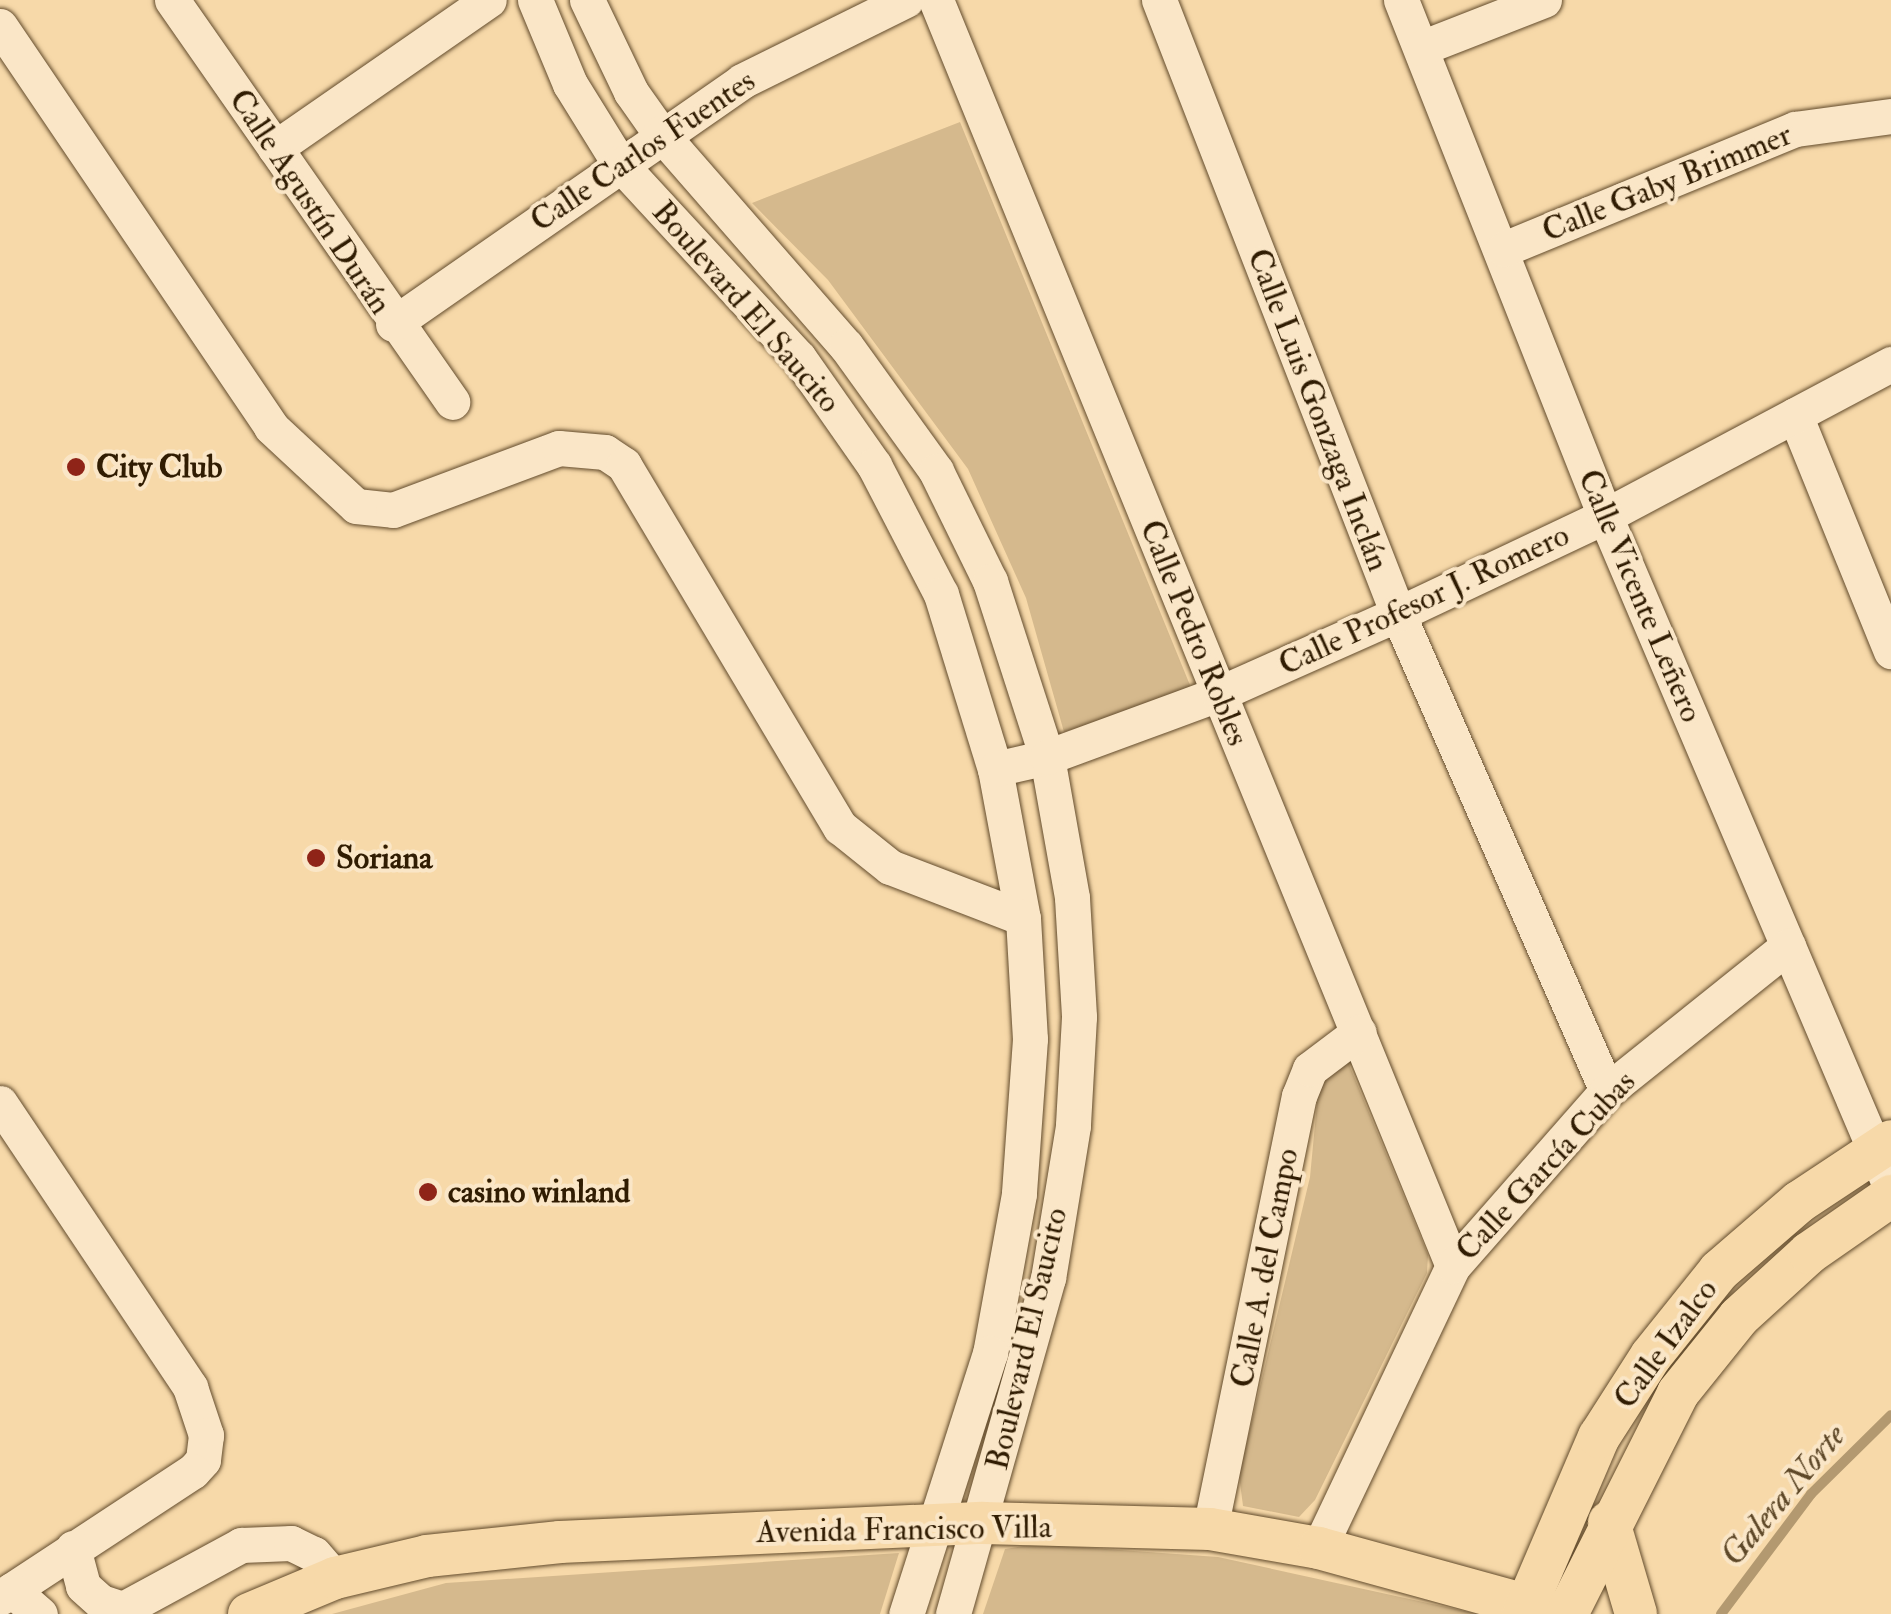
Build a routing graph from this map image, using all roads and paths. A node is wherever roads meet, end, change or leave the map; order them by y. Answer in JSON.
{"nodes":[{"id":1,"x":172,"y":0,"type":"edge"},
{"id":2,"x":489,"y":0,"type":"edge"},
{"id":3,"x":535,"y":0,"type":"edge"},
{"id":4,"x":588,"y":0,"type":"edge"},
{"id":5,"x":906,"y":0,"type":"edge"},
{"id":6,"x":936,"y":0,"type":"edge"},
{"id":7,"x":1158,"y":0,"type":"edge"},
{"id":8,"x":1401,"y":0,"type":"edge"},
{"id":9,"x":1544,"y":0,"type":"edge"},
{"id":10,"x":0,"y":26,"type":"edge"},
{"id":11,"x":1421,"y":48,"type":"junction"},
{"id":12,"x":1891,"y":116,"type":"edge"},
{"id":13,"x":660,"y":133,"type":"junction"},
{"id":14,"x":275,"y":148,"type":"junction"},
{"id":15,"x":619,"y":163,"type":"junction"},
{"id":16,"x":1504,"y":249,"type":"junction"},
{"id":17,"x":394,"y":324,"type":"junction"},
{"id":18,"x":1891,"y":364,"type":"edge"},
{"id":19,"x":452,"y":402,"type":"dead end"},
{"id":20,"x":1796,"y":415,"type":"junction"},
{"id":21,"x":1605,"y":516,"type":"junction"},
{"id":22,"x":1398,"y":614,"type":"junction"},
{"id":23,"x":1891,"y":651,"type":"edge"},
{"id":24,"x":1218,"y":694,"type":"junction"},
{"id":25,"x":1047,"y":758,"type":"junction"},
{"id":26,"x":995,"y":769,"type":"junction"},
{"id":27,"x":1023,"y":918,"type":"junction"},
{"id":28,"x":1788,"y":946,"type":"junction"},
{"id":29,"x":1359,"y":1032,"type":"junction"},
{"id":30,"x":1607,"y":1090,"type":"junction"},
{"id":31,"x":0,"y":1103,"type":"edge"},
{"id":32,"x":1885,"y":1160,"type":"edge"},
{"id":33,"x":1891,"y":1196,"type":"edge"},
{"id":34,"x":1453,"y":1266,"type":"junction"},
{"id":35,"x":1610,"y":1522,"type":"junction"},
{"id":36,"x":982,"y":1523,"type":"junction"},
{"id":37,"x":932,"y":1528,"type":"junction"},
{"id":38,"x":1210,"y":1530,"type":"junction"},
{"id":39,"x":73,"y":1548,"type":"junction"},
{"id":40,"x":1319,"y":1548,"type":"junction"},
{"id":41,"x":335,"y":1578,"type":"junction"},
{"id":42,"x":6,"y":1594,"type":"edge"},
{"id":43,"x":1544,"y":1611,"type":"edge"},
{"id":44,"x":119,"y":1612,"type":"edge"},
{"id":45,"x":40,"y":1614,"type":"edge"},
{"id":46,"x":249,"y":1614,"type":"edge"},
{"id":47,"x":906,"y":1614,"type":"edge"},
{"id":48,"x":953,"y":1614,"type":"edge"},
{"id":49,"x":1636,"y":1614,"type":"edge"}],
"edges":[{"from":1,"to":14,"type":"street","name":"Calle Agustín Durán"},
{"from":2,"to":14,"type":"street"},
{"from":3,"to":15,"type":"street","name":"Boulevard El Saucito"},
{"from":4,"to":13,"type":"street","name":"Boulevard El Saucito"},
{"from":5,"to":13,"type":"street","name":"Calle Carlos Fuentes"},
{"from":6,"to":24,"type":"street","name":"Calle Pedro Robles"},
{"from":7,"to":22,"type":"street","name":"Calle Luis Gonzaga Inclán"},
{"from":8,"to":11,"type":"street","name":"Calle Vicente Leñero"},
{"from":9,"to":11,"type":"street"},
{"from":10,"to":27,"type":"street"},
{"from":11,"to":16,"type":"street","name":"Calle Vicente Leñero"},
{"from":12,"to":16,"type":"street","name":"Calle Gaby Brimmer"},
{"from":13,"to":15,"type":"street","name":"Calle Carlos Fuentes"},
{"from":13,"to":25,"type":"street","name":"Boulevard El Saucito"},
{"from":14,"to":17,"type":"street","name":"Calle Agustín Durán"},
{"from":15,"to":17,"type":"street","name":"Calle Carlos Fuentes"},
{"from":15,"to":26,"type":"street","name":"Boulevard El Saucito"},
{"from":16,"to":21,"type":"street","name":"Calle Vicente Leñero"},
{"from":17,"to":19,"type":"street","name":"Calle Agustín Durán"},
{"from":18,"to":20,"type":"street","name":"Calle Profesor J. Romero"},
{"from":20,"to":21,"type":"street","name":"Calle Profesor J. Romero"},
{"from":20,"to":23,"type":"street"},
{"from":21,"to":22,"type":"street","name":"Calle Profesor J. Romero"},
{"from":21,"to":28,"type":"street","name":"Calle Vicente Leñero"},
{"from":22,"to":24,"type":"street","name":"Calle Profesor J. Romero"},
{"from":22,"to":30,"type":"street","name":"Calle Luis Gonzaga Inclán"},
{"from":24,"to":25,"type":"street","name":"Calle Profesor J. Romero"},
{"from":24,"to":29,"type":"street","name":"Calle Pedro Robles"},
{"from":25,"to":26,"type":"street","name":"Calle Profesor J. Romero"},
{"from":25,"to":36,"type":"street","name":"Boulevard El Saucito"},
{"from":26,"to":27,"type":"street","name":"Boulevard El Saucito"},
{"from":27,"to":37,"type":"street","name":"Boulevard El Saucito"},
{"from":28,"to":30,"type":"street","name":"Calle García Cubas"},
{"from":28,"to":32,"type":"street","name":"Calle Vicente Leñero"},
{"from":29,"to":34,"type":"street","name":"Calle Pedro Robles"},
{"from":29,"to":38,"type":"street","name":"Calle A. del Campo"},
{"from":30,"to":34,"type":"street","name":"Calle García Cubas"},
{"from":31,"to":39,"type":"street"},
{"from":32,"to":43,"type":"main road","name":"Calle Izalco"},
{"from":33,"to":35,"type":"main road","name":"Calle Izalco"},
{"from":34,"to":40,"type":"street","name":"Calle García Cubas"},
{"from":35,"to":43,"type":"main road","name":"Calle Izalco"},
{"from":35,"to":49,"type":"main road"},
{"from":36,"to":37,"type":"main road","name":"Avenida Francisco Villa"},
{"from":36,"to":38,"type":"main road","name":"Avenida Francisco Villa"},
{"from":36,"to":48,"type":"street","name":"Boulevard El Saucito"},
{"from":37,"to":41,"type":"main road","name":"Avenida Francisco Villa"},
{"from":37,"to":47,"type":"street","name":"Boulevard El Saucito"},
{"from":38,"to":40,"type":"main road","name":"Avenida Francisco Villa"},
{"from":39,"to":42,"type":"street"},
{"from":39,"to":44,"type":"street"},
{"from":40,"to":43,"type":"main road","name":"Avenida Francisco Villa"},
{"from":41,"to":44,"type":"street"},
{"from":41,"to":46,"type":"main road","name":"Avenida Francisco Villa"},
{"from":42,"to":45,"type":"street"}]}
